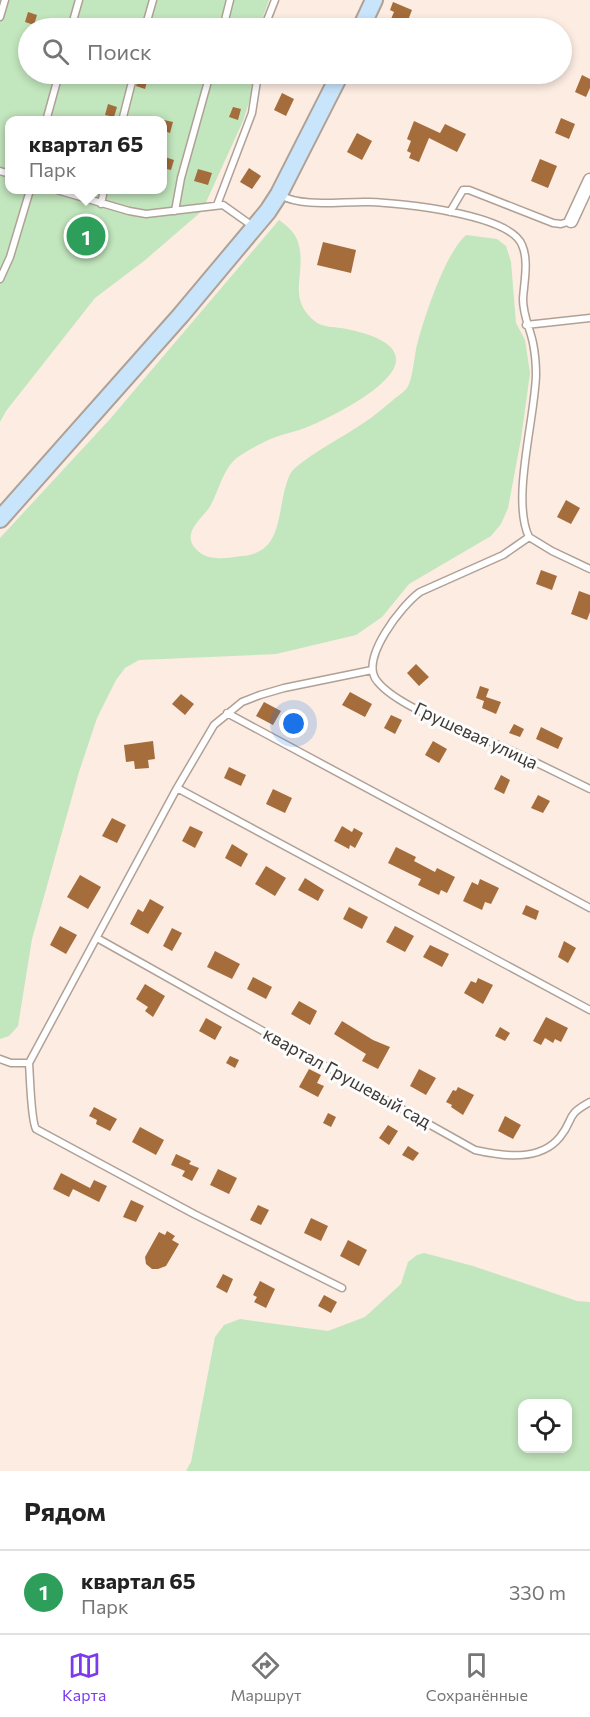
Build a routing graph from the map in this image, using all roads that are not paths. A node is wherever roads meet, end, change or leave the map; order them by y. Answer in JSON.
{"nodes":[{"id":1,"x":5,"y":0,"type":"edge"},
{"id":2,"x":79,"y":0,"type":"edge"},
{"id":3,"x":153,"y":0,"type":"edge"},
{"id":4,"x":230,"y":0,"type":"edge"},
{"id":5,"x":275,"y":0,"type":"edge"},
{"id":6,"x":374,"y":0,"type":"edge"},
{"id":7,"x":0,"y":17,"type":"edge"},
{"id":8,"x":74,"y":18,"type":"edge"},
{"id":9,"x":148,"y":18,"type":"edge"},
{"id":10,"x":226,"y":18,"type":"edge"},
{"id":11,"x":268,"y":18,"type":"edge"},
{"id":12,"x":366,"y":18,"type":"edge"},
{"id":13,"x":56,"y":84,"type":"edge"},
{"id":14,"x":131,"y":84,"type":"edge"},
{"id":15,"x":207,"y":84,"type":"edge"},
{"id":16,"x":256,"y":84,"type":"edge"},
{"id":17,"x":335,"y":84,"type":"edge"},
{"id":18,"x":47,"y":116,"type":"edge"},
{"id":19,"x":123,"y":116,"type":"edge"},
{"id":20,"x":590,"y":180,"type":"edge"},
{"id":21,"x":29,"y":194,"type":"edge"},
{"id":22,"x":72,"y":194,"type":"edge"},
{"id":23,"x":103,"y":194,"type":"edge"},
{"id":24,"x":279,"y":194,"type":"junction"},
{"id":25,"x":101,"y":204,"type":"junction"},
{"id":26,"x":217,"y":205,"type":"junction"},
{"id":27,"x":175,"y":211,"type":"junction"},
{"id":28,"x":450,"y":212,"type":"junction"},
{"id":29,"x":572,"y":220,"type":"joint"},
{"id":30,"x":255,"y":228,"type":"junction"},
{"id":31,"x":0,"y":279,"type":"edge"},
{"id":32,"x":590,"y":318,"type":"edge"},
{"id":33,"x":526,"y":325,"type":"junction"},
{"id":34,"x":0,"y":519,"type":"edge"},
{"id":35,"x":529,"y":537,"type":"junction"},
{"id":36,"x":590,"y":569,"type":"edge"},
{"id":37,"x":372,"y":670,"type":"junction"},
{"id":38,"x":227,"y":713,"type":"junction"},
{"id":39,"x":177,"y":788,"type":"junction"},
{"id":40,"x":590,"y":789,"type":"edge"},
{"id":41,"x":590,"y":908,"type":"edge"},
{"id":42,"x":97,"y":938,"type":"junction"},
{"id":43,"x":590,"y":1010,"type":"edge"},
{"id":44,"x":0,"y":1059,"type":"edge"},
{"id":45,"x":29,"y":1063,"type":"junction"},
{"id":46,"x":590,"y":1102,"type":"edge"},
{"id":47,"x":342,"y":1288,"type":"dead end"}],
"edges":[{"from":1,"to":7,"type":"lane"},
{"from":2,"to":8,"type":"lane"},
{"from":3,"to":9,"type":"lane"},
{"from":4,"to":10,"type":"lane"},
{"from":5,"to":11,"type":"lane"},
{"from":6,"to":12,"type":"street"},
{"from":13,"to":18,"type":"lane"},
{"from":14,"to":19,"type":"lane"},
{"from":15,"to":27,"type":"lane"},
{"from":16,"to":26,"type":"lane"},
{"from":17,"to":24,"type":"street"},
{"from":20,"to":29,"type":"street"},
{"from":21,"to":31,"type":"lane"},
{"from":22,"to":25,"type":"lane"},
{"from":23,"to":25,"type":"lane"},
{"from":24,"to":28,"type":"lane"},
{"from":24,"to":30,"type":"street"},
{"from":25,"to":27,"type":"lane"},
{"from":26,"to":27,"type":"lane"},
{"from":26,"to":30,"type":"lane"},
{"from":28,"to":29,"type":"lane"},
{"from":28,"to":33,"type":"lane"},
{"from":30,"to":34,"type":"street"},
{"from":32,"to":33,"type":"lane"},
{"from":33,"to":35,"type":"lane"},
{"from":35,"to":36,"type":"lane"},
{"from":35,"to":37,"type":"lane"},
{"from":37,"to":38,"type":"lane"},
{"from":37,"to":40,"type":"lane","name":"Грушевая улица"},
{"from":38,"to":39,"type":"lane"},
{"from":38,"to":41,"type":"lane"},
{"from":39,"to":42,"type":"lane"},
{"from":39,"to":43,"type":"lane"},
{"from":42,"to":45,"type":"lane"},
{"from":42,"to":46,"type":"lane","name":"квартал Грушевый сад"},
{"from":44,"to":45,"type":"lane"},
{"from":45,"to":47,"type":"lane"}]}
